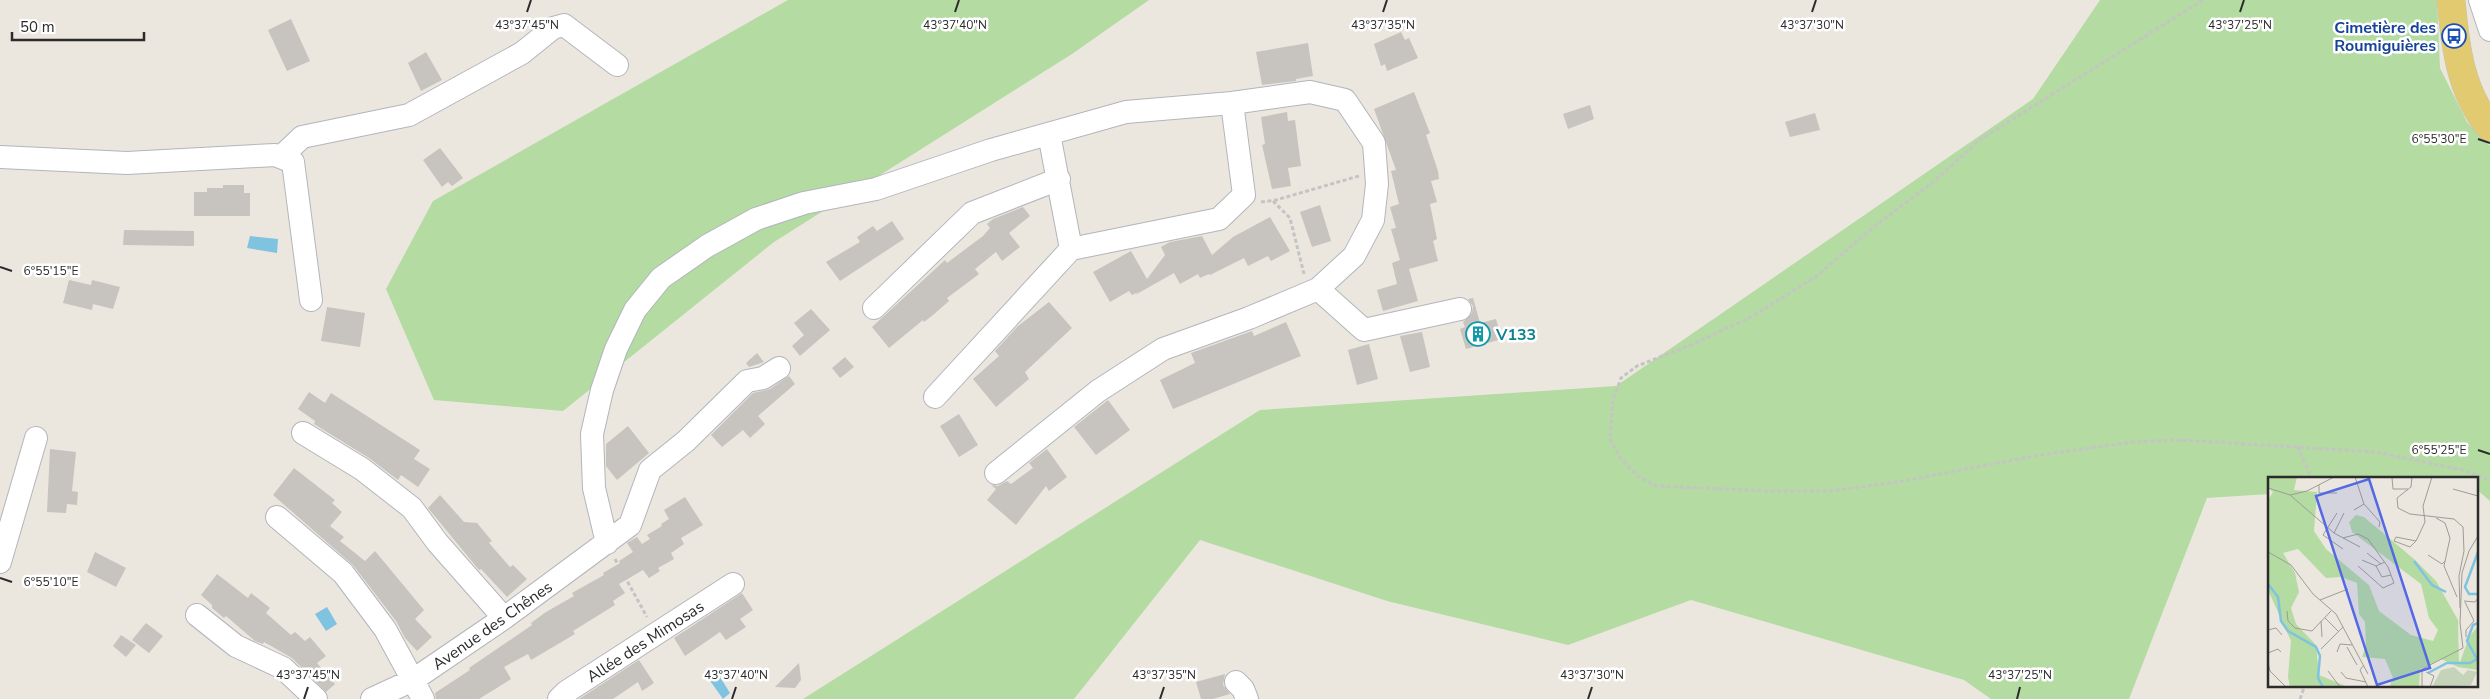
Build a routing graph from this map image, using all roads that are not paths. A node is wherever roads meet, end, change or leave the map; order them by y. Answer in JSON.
{"nodes":[{"id":1,"x":2451,"y":0,"type":"edge"},
{"id":2,"x":2480,"y":0,"type":"edge"},
{"id":3,"x":2490,"y":30,"type":"edge"},
{"id":4,"x":617,"y":65,"type":"dead end"},
{"id":5,"x":1232,"y":103,"type":"junction"},
{"id":6,"x":2490,"y":127,"type":"edge"},
{"id":7,"x":1050,"y":134,"type":"junction"},
{"id":8,"x":0,"y":157,"type":"edge"},
{"id":9,"x":280,"y":157,"type":"junction"},
{"id":10,"x":1059,"y":179,"type":"junction"},
{"id":11,"x":1071,"y":250,"type":"junction"},
{"id":12,"x":1318,"y":288,"type":"junction"},
{"id":13,"x":311,"y":300,"type":"dead end"},
{"id":14,"x":874,"y":308,"type":"dead end"},
{"id":15,"x":1460,"y":309,"type":"dead end"},
{"id":16,"x":779,"y":368,"type":"dead end"},
{"id":17,"x":934,"y":397,"type":"dead end"},
{"id":18,"x":303,"y":433,"type":"dead end"},
{"id":19,"x":36,"y":438,"type":"dead end"},
{"id":20,"x":996,"y":473,"type":"dead end"},
{"id":21,"x":277,"y":517,"type":"dead end"},
{"id":22,"x":607,"y":543,"type":"junction"},
{"id":23,"x":0,"y":562,"type":"edge"},
{"id":24,"x":733,"y":584,"type":"dead end"},
{"id":25,"x":197,"y":615,"type":"dead end"},
{"id":26,"x":504,"y":618,"type":"junction"},
{"id":27,"x":418,"y":690,"type":"edge"},
{"id":28,"x":316,"y":699,"type":"edge"},
{"id":29,"x":372,"y":699,"type":"edge"},
{"id":30,"x":559,"y":699,"type":"edge"}],
"edges":[{"from":1,"to":6,"type":"main road"},
{"from":2,"to":3,"type":"street"},
{"from":4,"to":9,"type":"street"},
{"from":5,"to":7,"type":"street"},
{"from":5,"to":11,"type":"street"},
{"from":5,"to":12,"type":"street"},
{"from":7,"to":10,"type":"street"},
{"from":7,"to":22,"type":"street"},
{"from":8,"to":9,"type":"street"},
{"from":9,"to":13,"type":"street"},
{"from":10,"to":11,"type":"street"},
{"from":10,"to":14,"type":"street"},
{"from":11,"to":17,"type":"street"},
{"from":12,"to":15,"type":"street"},
{"from":12,"to":20,"type":"street"},
{"from":16,"to":22,"type":"street","name":"Avenue des Chênes"},
{"from":18,"to":26,"type":"street"},
{"from":19,"to":23,"type":"street"},
{"from":21,"to":27,"type":"street"},
{"from":22,"to":26,"type":"street","name":"Avenue des Chênes"},
{"from":24,"to":30,"type":"street","name":"Allée des Mimosas"},
{"from":25,"to":28,"type":"street"},
{"from":26,"to":27,"type":"street","name":"Avenue des Chênes"},
{"from":27,"to":29,"type":"street","name":"Avenue des Chênes"}]}
